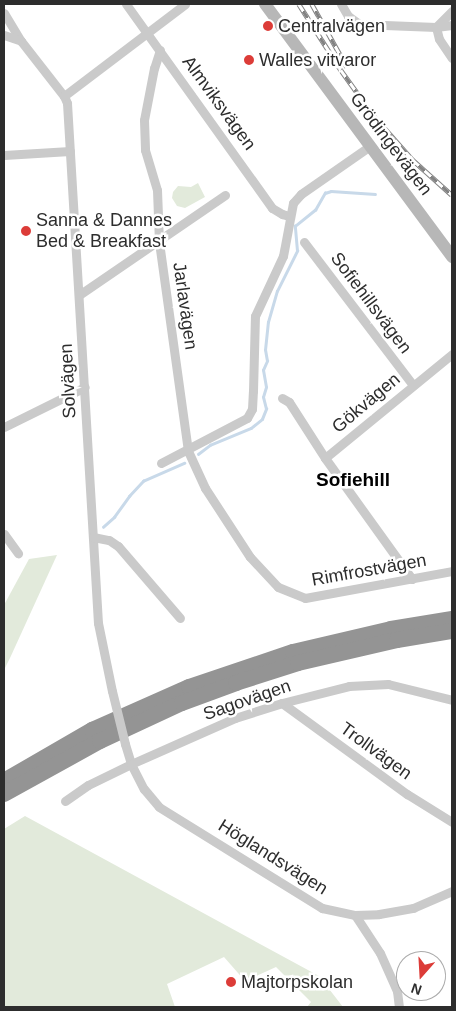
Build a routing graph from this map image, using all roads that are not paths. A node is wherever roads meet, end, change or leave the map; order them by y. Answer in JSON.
{"nodes":[{"id":1,"x":126,"y":4,"type":"edge"},
{"id":2,"x":185,"y":4,"type":"edge"},
{"id":3,"x":265,"y":4,"type":"edge"},
{"id":4,"x":341,"y":4,"type":"edge"},
{"id":5,"x":452,"y":12,"type":"edge"},
{"id":6,"x":4,"y":13,"type":"edge"},
{"id":7,"x":452,"y":25,"type":"edge"},
{"id":8,"x":436,"y":27,"type":"junction"},
{"id":9,"x":148,"y":33,"type":"junction"},
{"id":10,"x":4,"y":35,"type":"edge"},
{"id":11,"x":21,"y":41,"type":"junction"},
{"id":12,"x":160,"y":50,"type":"junction"},
{"id":13,"x":452,"y":58,"type":"edge"},
{"id":14,"x":64,"y":96,"type":"junction"},
{"id":15,"x":370,"y":146,"type":"junction"},
{"id":16,"x":70,"y":150,"type":"junction"},
{"id":17,"x":4,"y":155,"type":"edge"},
{"id":18,"x":225,"y":195,"type":"dead end"},
{"id":19,"x":289,"y":216,"type":"junction"},
{"id":20,"x":159,"y":242,"type":"junction"},
{"id":21,"x":304,"y":242,"type":"dead end"},
{"id":22,"x":452,"y":257,"type":"edge"},
{"id":23,"x":79,"y":295,"type":"junction"},
{"id":24,"x":452,"y":354,"type":"edge"},
{"id":25,"x":413,"y":385,"type":"junction"},
{"id":26,"x":85,"y":387,"type":"junction"},
{"id":27,"x":282,"y":398,"type":"dead end"},
{"id":28,"x":4,"y":426,"type":"edge"},
{"id":29,"x":188,"y":451,"type":"junction"},
{"id":30,"x":326,"y":458,"type":"junction"},
{"id":31,"x":161,"y":462,"type":"dead end"},
{"id":32,"x":4,"y":534,"type":"edge"},
{"id":33,"x":93,"y":537,"type":"junction"},
{"id":34,"x":18,"y":553,"type":"dead end"},
{"id":35,"x":452,"y":571,"type":"edge"},
{"id":36,"x":412,"y":579,"type":"junction"},
{"id":37,"x":180,"y":618,"type":"dead end"},
{"id":38,"x":452,"y":619,"type":"edge"},
{"id":39,"x":452,"y":631,"type":"edge"},
{"id":40,"x":452,"y":700,"type":"edge"},
{"id":41,"x":282,"y":703,"type":"junction"},
{"id":42,"x":131,"y":764,"type":"junction"},
{"id":43,"x":4,"y":781,"type":"edge"},
{"id":44,"x":4,"y":794,"type":"edge"},
{"id":45,"x":65,"y":801,"type":"dead end"},
{"id":46,"x":452,"y":822,"type":"edge"},
{"id":47,"x":452,"y":891,"type":"edge"},
{"id":48,"x":355,"y":915,"type":"junction"},
{"id":49,"x":399,"y":1007,"type":"edge"}],
"edges":[{"from":1,"to":9,"type":"street","name":"Almviksvägen"},
{"from":2,"to":9,"type":"street"},
{"from":3,"to":15,"type":"street","name":"Grödingevägen"},
{"from":4,"to":8,"type":"street"},
{"from":5,"to":8,"type":"street"},
{"from":6,"to":11,"type":"street","name":"Solvägen"},
{"from":7,"to":8,"type":"street"},
{"from":8,"to":13,"type":"street"},
{"from":9,"to":12,"type":"street","name":"Almviksvägen"},
{"from":9,"to":14,"type":"street"},
{"from":10,"to":11,"type":"street"},
{"from":11,"to":14,"type":"street","name":"Solvägen"},
{"from":12,"to":19,"type":"street","name":"Almviksvägen"},
{"from":12,"to":20,"type":"street","name":"Jarlavägen"},
{"from":14,"to":16,"type":"street","name":"Solvägen"},
{"from":15,"to":19,"type":"street"},
{"from":15,"to":22,"type":"street","name":"Grödingevägen"},
{"from":16,"to":17,"type":"street"},
{"from":16,"to":23,"type":"street","name":"Solvägen"},
{"from":18,"to":20,"type":"street"},
{"from":19,"to":29,"type":"street"},
{"from":20,"to":23,"type":"street"},
{"from":20,"to":29,"type":"street","name":"Jarlavägen"},
{"from":21,"to":25,"type":"street","name":"Sofiehillsvägen"},
{"from":23,"to":26,"type":"street","name":"Solvägen"},
{"from":24,"to":25,"type":"street","name":"Gökvägen"},
{"from":25,"to":30,"type":"street","name":"Gökvägen"},
{"from":26,"to":28,"type":"street"},
{"from":26,"to":33,"type":"street","name":"Solvägen"},
{"from":27,"to":30,"type":"street"},
{"from":29,"to":31,"type":"street"},
{"from":29,"to":36,"type":"street","name":"Rimfrostvägen"},
{"from":30,"to":36,"type":"street"},
{"from":32,"to":34,"type":"street"},
{"from":33,"to":37,"type":"street"},
{"from":33,"to":42,"type":"street","name":"Solvägen","bridge":true},
{"from":35,"to":36,"type":"street","name":"Rimfrostvägen"},
{"from":38,"to":43,"type":"highway"},
{"from":39,"to":44,"type":"highway"},
{"from":40,"to":41,"type":"street","name":"Sagovägen"},
{"from":41,"to":42,"type":"street","name":"Sagovägen"},
{"from":41,"to":46,"type":"street","name":"Trollvägen"},
{"from":42,"to":45,"type":"street","name":"Sagovägen"},
{"from":42,"to":48,"type":"street","name":"Höglandsvägen"},
{"from":47,"to":48,"type":"street","name":"Höglandsvägen"},
{"from":48,"to":49,"type":"street"}]}
